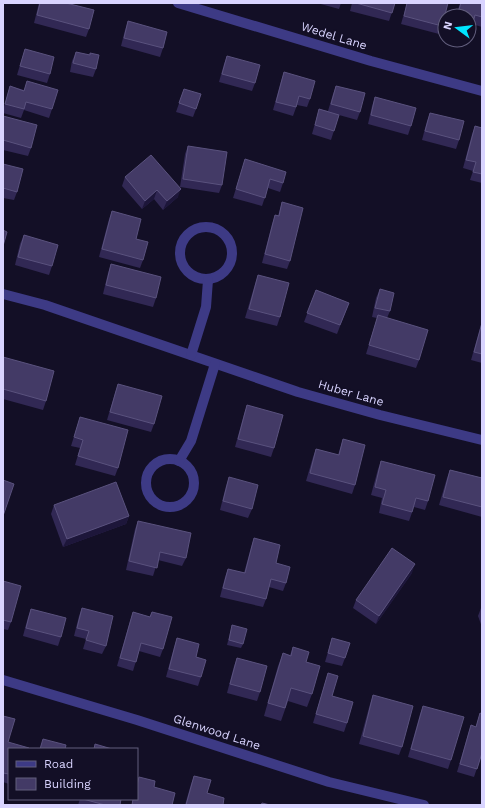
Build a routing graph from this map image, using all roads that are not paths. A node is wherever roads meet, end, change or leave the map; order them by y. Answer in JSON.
{"nodes":[{"id":1,"x":178,"y":3,"type":"edge"},
{"id":2,"x":482,"y":91,"type":"edge"},
{"id":3,"x":208,"y":280,"type":"junction"},
{"id":4,"x":3,"y":294,"type":"edge"},
{"id":5,"x":191,"y":355,"type":"junction"},
{"id":6,"x":215,"y":364,"type":"junction"},
{"id":7,"x":482,"y":440,"type":"edge"},
{"id":8,"x":179,"y":461,"type":"junction"},
{"id":9,"x":3,"y":680,"type":"edge"},
{"id":10,"x":424,"y":805,"type":"edge"}],
"edges":[{"from":1,"to":2,"type":"street","name":"Wedel Lane"},
{"from":3,"to":3,"type":"street"},
{"from":3,"to":5,"type":"street"},
{"from":4,"to":5,"type":"street","name":"Huber Lane"},
{"from":5,"to":6,"type":"street","name":"Huber Lane"},
{"from":6,"to":7,"type":"street","name":"Huber Lane"},
{"from":6,"to":8,"type":"street"},
{"from":8,"to":8,"type":"street"},
{"from":9,"to":10,"type":"street","name":"Glenwood Lane"}]}
